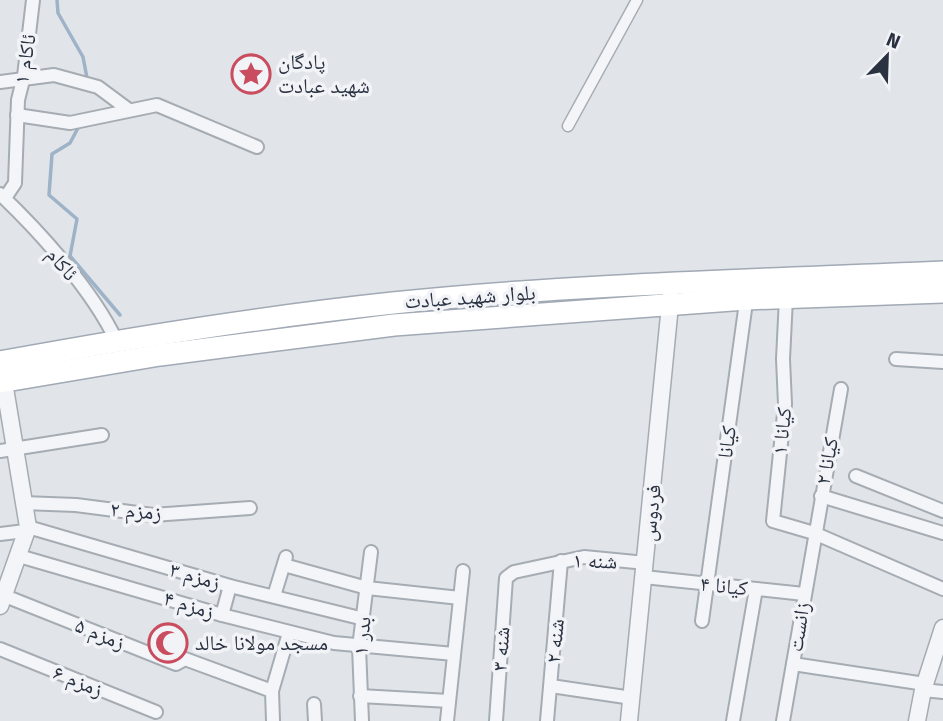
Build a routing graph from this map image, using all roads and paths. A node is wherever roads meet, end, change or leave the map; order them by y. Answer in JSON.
{"nodes":[{"id":1,"x":33,"y":0,"type":"edge"},
{"id":2,"x":637,"y":0,"type":"edge"},
{"id":3,"x":23,"y":79,"type":"junction"},
{"id":4,"x":0,"y":82,"type":"edge"},
{"id":5,"x":129,"y":110,"type":"junction"},
{"id":6,"x":17,"y":115,"type":"junction"},
{"id":7,"x":568,"y":126,"type":"dead end"},
{"id":8,"x":257,"y":147,"type":"dead end"},
{"id":9,"x":2,"y":196,"type":"edge"},
{"id":10,"x":943,"y":272,"type":"edge"},
{"id":11,"x":671,"y":284,"type":"junction"},
{"id":12,"x":747,"y":290,"type":"junction"},
{"id":13,"x":943,"y":292,"type":"edge"},
{"id":14,"x":786,"y":298,"type":"junction"},
{"id":15,"x":393,"y":303,"type":"junction"},
{"id":16,"x":672,"y":306,"type":"junction"},
{"id":17,"x":394,"y":325,"type":"junction"},
{"id":18,"x":116,"y":340,"type":"junction"},
{"id":19,"x":896,"y":359,"type":"dead end"},
{"id":20,"x":943,"y":362,"type":"edge"},
{"id":21,"x":1,"y":375,"type":"edge"},
{"id":22,"x":841,"y":389,"type":"dead end"},
{"id":23,"x":102,"y":435,"type":"dead end"},
{"id":24,"x":8,"y":450,"type":"edge"},
{"id":25,"x":856,"y":476,"type":"dead end"},
{"id":26,"x":821,"y":496,"type":"junction"},
{"id":27,"x":23,"y":503,"type":"junction"},
{"id":28,"x":250,"y":508,"type":"dead end"},
{"id":29,"x":943,"y":511,"type":"edge"},
{"id":30,"x":26,"y":529,"type":"junction"},
{"id":31,"x":814,"y":533,"type":"junction"},
{"id":32,"x":943,"y":533,"type":"edge"},
{"id":33,"x":0,"y":534,"type":"edge"},
{"id":34,"x":371,"y":552,"type":"dead end"},
{"id":35,"x":19,"y":556,"type":"junction"},
{"id":36,"x":561,"y":561,"type":"junction"},
{"id":37,"x":645,"y":570,"type":"junction"},
{"id":38,"x":463,"y":571,"type":"dead end"},
{"id":39,"x":506,"y":578,"type":"joint"},
{"id":40,"x":708,"y":584,"type":"junction"},
{"id":41,"x":230,"y":586,"type":"junction"},
{"id":42,"x":367,"y":588,"type":"junction"},
{"id":43,"x":755,"y":589,"type":"junction"},
{"id":44,"x":943,"y":589,"type":"edge"},
{"id":45,"x":804,"y":594,"type":"junction"},
{"id":46,"x":274,"y":596,"type":"junction"},
{"id":47,"x":460,"y":598,"type":"junction"},
{"id":48,"x":2,"y":600,"type":"edge"},
{"id":49,"x":222,"y":615,"type":"junction"},
{"id":50,"x":364,"y":619,"type":"junction"},
{"id":51,"x":702,"y":621,"type":"dead end"},
{"id":52,"x":943,"y":628,"type":"edge"},
{"id":53,"x":289,"y":633,"type":"junction"},
{"id":54,"x":359,"y":647,"type":"junction"},
{"id":55,"x":0,"y":649,"type":"edge"},
{"id":56,"x":454,"y":654,"type":"junction"},
{"id":57,"x":793,"y":664,"type":"junction"},
{"id":58,"x":551,"y":686,"type":"junction"},
{"id":59,"x":924,"y":687,"type":"junction"},
{"id":60,"x":272,"y":691,"type":"junction"},
{"id":61,"x":943,"y":692,"type":"edge"},
{"id":62,"x":360,"y":696,"type":"junction"},
{"id":63,"x":632,"y":698,"type":"junction"},
{"id":64,"x":449,"y":701,"type":"junction"},
{"id":65,"x":314,"y":704,"type":"dead end"},
{"id":66,"x":156,"y":712,"type":"dead end"},
{"id":67,"x":273,"y":721,"type":"edge"},
{"id":68,"x":315,"y":721,"type":"edge"},
{"id":69,"x":362,"y":721,"type":"edge"},
{"id":70,"x":447,"y":721,"type":"edge"},
{"id":71,"x":496,"y":721,"type":"edge"},
{"id":72,"x":547,"y":721,"type":"edge"},
{"id":73,"x":629,"y":721,"type":"edge"},
{"id":74,"x":733,"y":721,"type":"edge"},
{"id":75,"x":783,"y":721,"type":"edge"},
{"id":76,"x":917,"y":721,"type":"edge"}],
"edges":[{"from":1,"to":3,"type":"street","name":"ئاکام ۱"},
{"from":2,"to":7,"type":"street"},
{"from":3,"to":4,"type":"street"},
{"from":3,"to":5,"type":"street"},
{"from":3,"to":6,"type":"street","name":"ئاکام ۱"},
{"from":5,"to":6,"type":"street"},
{"from":5,"to":8,"type":"street"},
{"from":6,"to":9,"type":"street","name":"ئاکام ۱"},
{"from":9,"to":18,"type":"street","name":"ئاکام"},
{"from":10,"to":12,"type":"main road","name":"بلوار شهید عبادت"},
{"from":11,"to":12,"type":"main road","name":"بلوار شهید عبادت"},
{"from":11,"to":15,"type":"main road","name":"بلوار شهید عبادت"},
{"from":11,"to":16,"type":"street","name":"فردوس"},
{"from":12,"to":14,"type":"main road","name":"بلوار شهید عبادت"},
{"from":12,"to":16,"type":"main road","name":"بلوار شهید عبادت"},
{"from":12,"to":40,"type":"street","name":"کیانا"},
{"from":13,"to":14,"type":"main road","name":"بلوار شهید عبادت"},
{"from":14,"to":31,"type":"street","name":"کیانا ۱"},
{"from":15,"to":17,"type":"main road"},
{"from":15,"to":18,"type":"main road","name":"بلوار شهید عبادت"},
{"from":16,"to":17,"type":"main road","name":"بلوار شهید عبادت"},
{"from":16,"to":37,"type":"street","name":"فردوس"},
{"from":17,"to":21,"type":"main road","name":"بلوار شهید عبادت"},
{"from":18,"to":21,"type":"main road","name":"بلوار شهید عبادت"},
{"from":19,"to":20,"type":"street"},
{"from":21,"to":24,"type":"street"},
{"from":22,"to":26,"type":"street","name":"کیانا ۲"},
{"from":23,"to":24,"type":"street"},
{"from":24,"to":27,"type":"street"},
{"from":25,"to":29,"type":"street"},
{"from":26,"to":31,"type":"street","name":"کیانا ۲"},
{"from":26,"to":32,"type":"street"},
{"from":27,"to":28,"type":"street","name":"زمزم ۲"},
{"from":27,"to":30,"type":"street"},
{"from":30,"to":33,"type":"street"},
{"from":30,"to":35,"type":"street"},
{"from":30,"to":41,"type":"street","name":"زمزم ۳"},
{"from":31,"to":44,"type":"street"},
{"from":31,"to":45,"type":"street","name":"زانست"},
{"from":34,"to":42,"type":"street","name":"بدر ۱"},
{"from":35,"to":48,"type":"street"},
{"from":35,"to":49,"type":"street","name":"زمزم ۴"},
{"from":36,"to":37,"type":"street","name":"شنه ۱"},
{"from":36,"to":39,"type":"street","name":"شنه ۱"},
{"from":36,"to":58,"type":"street","name":"شنه ۲"},
{"from":37,"to":40,"type":"street","name":"کیانا ۴"},
{"from":37,"to":63,"type":"street","name":"فردوس"},
{"from":38,"to":47,"type":"street"},
{"from":39,"to":71,"type":"street","name":"شنه ۳"},
{"from":40,"to":43,"type":"street","name":"کیانا ۴"},
{"from":40,"to":51,"type":"street","name":"کیانا"},
{"from":41,"to":46,"type":"street","name":"زمزم ۳"},
{"from":41,"to":49,"type":"street"},
{"from":42,"to":46,"type":"street"},
{"from":42,"to":47,"type":"street"},
{"from":42,"to":50,"type":"street","name":"بدر ۱"},
{"from":43,"to":45,"type":"street","name":"کیانا ۴"},
{"from":43,"to":74,"type":"street"},
{"from":45,"to":57,"type":"street","name":"زانست"},
{"from":46,"to":50,"type":"street","name":"زمزم ۳"},
{"from":47,"to":56,"type":"street"},
{"from":48,"to":60,"type":"street","name":"زمزم ۵"},
{"from":49,"to":53,"type":"street","name":"زمزم ۴"},
{"from":50,"to":54,"type":"street","name":"بدر ۱"},
{"from":52,"to":59,"type":"street"},
{"from":53,"to":54,"type":"street","name":"زمزم ۴"},
{"from":53,"to":60,"type":"street"},
{"from":54,"to":56,"type":"street","name":"زمزم ۴"},
{"from":54,"to":62,"type":"street","name":"بدر ۱"},
{"from":55,"to":66,"type":"street","name":"زمزم ۶"},
{"from":56,"to":64,"type":"street"},
{"from":57,"to":59,"type":"street"},
{"from":57,"to":75,"type":"street","name":"زانست"},
{"from":58,"to":63,"type":"street"},
{"from":58,"to":72,"type":"street","name":"شنه ۲"},
{"from":59,"to":61,"type":"street"},
{"from":59,"to":76,"type":"street"},
{"from":60,"to":67,"type":"street"},
{"from":62,"to":64,"type":"street"},
{"from":62,"to":69,"type":"street","name":"بدر ۱"},
{"from":63,"to":73,"type":"street","name":"فردوس"},
{"from":64,"to":70,"type":"street"},
{"from":65,"to":68,"type":"street"}]}
